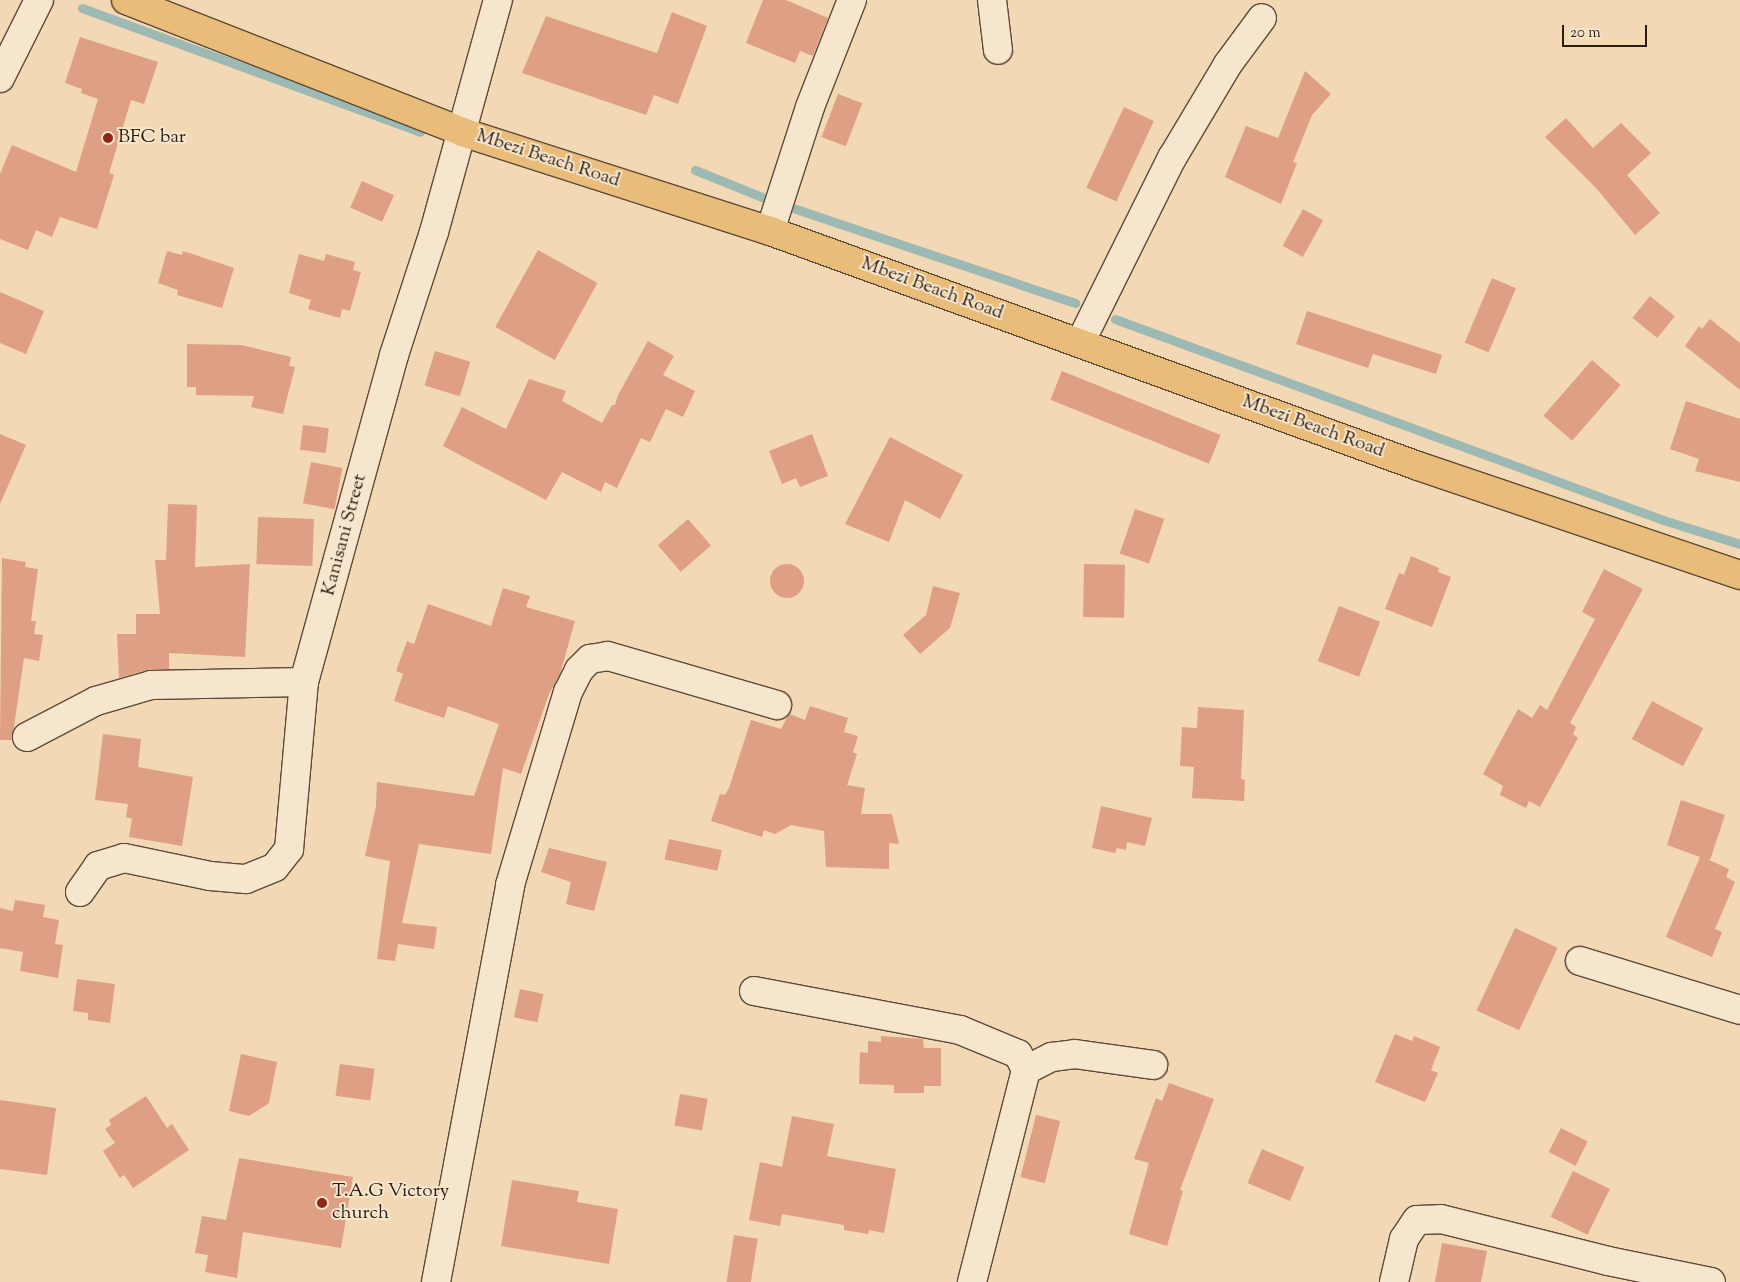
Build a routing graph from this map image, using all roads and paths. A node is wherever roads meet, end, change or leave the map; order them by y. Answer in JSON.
{"nodes":[{"id":1,"x":39,"y":0,"type":"edge"},
{"id":2,"x":126,"y":0,"type":"edge"},
{"id":3,"x":498,"y":0,"type":"edge"},
{"id":4,"x":852,"y":0,"type":"edge"},
{"id":5,"x":992,"y":0,"type":"edge"},
{"id":6,"x":1262,"y":18,"type":"dead end"},
{"id":7,"x":998,"y":50,"type":"dead end"},
{"id":8,"x":0,"y":78,"type":"edge"},
{"id":9,"x":462,"y":132,"type":"junction"},
{"id":10,"x":770,"y":231,"type":"junction"},
{"id":11,"x":1080,"y":343,"type":"junction"},
{"id":12,"x":1740,"y":575,"type":"edge"},
{"id":13,"x":304,"y":682,"type":"junction"},
{"id":14,"x":777,"y":705,"type":"dead end"},
{"id":15,"x":28,"y":737,"type":"dead end"},
{"id":16,"x":80,"y":892,"type":"dead end"},
{"id":17,"x":1580,"y":961,"type":"dead end"},
{"id":18,"x":754,"y":991,"type":"dead end"},
{"id":19,"x":1740,"y":1010,"type":"edge"},
{"id":20,"x":1153,"y":1065,"type":"dead end"},
{"id":21,"x":1026,"y":1070,"type":"junction"},
{"id":22,"x":436,"y":1282,"type":"edge"},
{"id":23,"x":972,"y":1282,"type":"edge"},
{"id":24,"x":1394,"y":1282,"type":"edge"},
{"id":25,"x":1711,"y":1282,"type":"edge"}],
"edges":[{"from":1,"to":8,"type":"street"},
{"from":2,"to":9,"type":"main road","name":"Mbezi Beach Road"},
{"from":3,"to":9,"type":"street","name":"Kanisani Street"},
{"from":4,"to":10,"type":"street"},
{"from":5,"to":7,"type":"street"},
{"from":6,"to":11,"type":"street"},
{"from":9,"to":10,"type":"main road","name":"Mbezi Beach Road"},
{"from":9,"to":13,"type":"street","name":"Kanisani Street"},
{"from":10,"to":11,"type":"main road","name":"Mbezi Beach Road"},
{"from":11,"to":12,"type":"main road","name":"Mbezi Beach Road"},
{"from":13,"to":15,"type":"street"},
{"from":13,"to":16,"type":"street","name":"Kanisani Street"},
{"from":14,"to":22,"type":"street"},
{"from":17,"to":19,"type":"street"},
{"from":18,"to":21,"type":"street"},
{"from":20,"to":21,"type":"street"},
{"from":21,"to":23,"type":"street"},
{"from":24,"to":25,"type":"street"}]}
